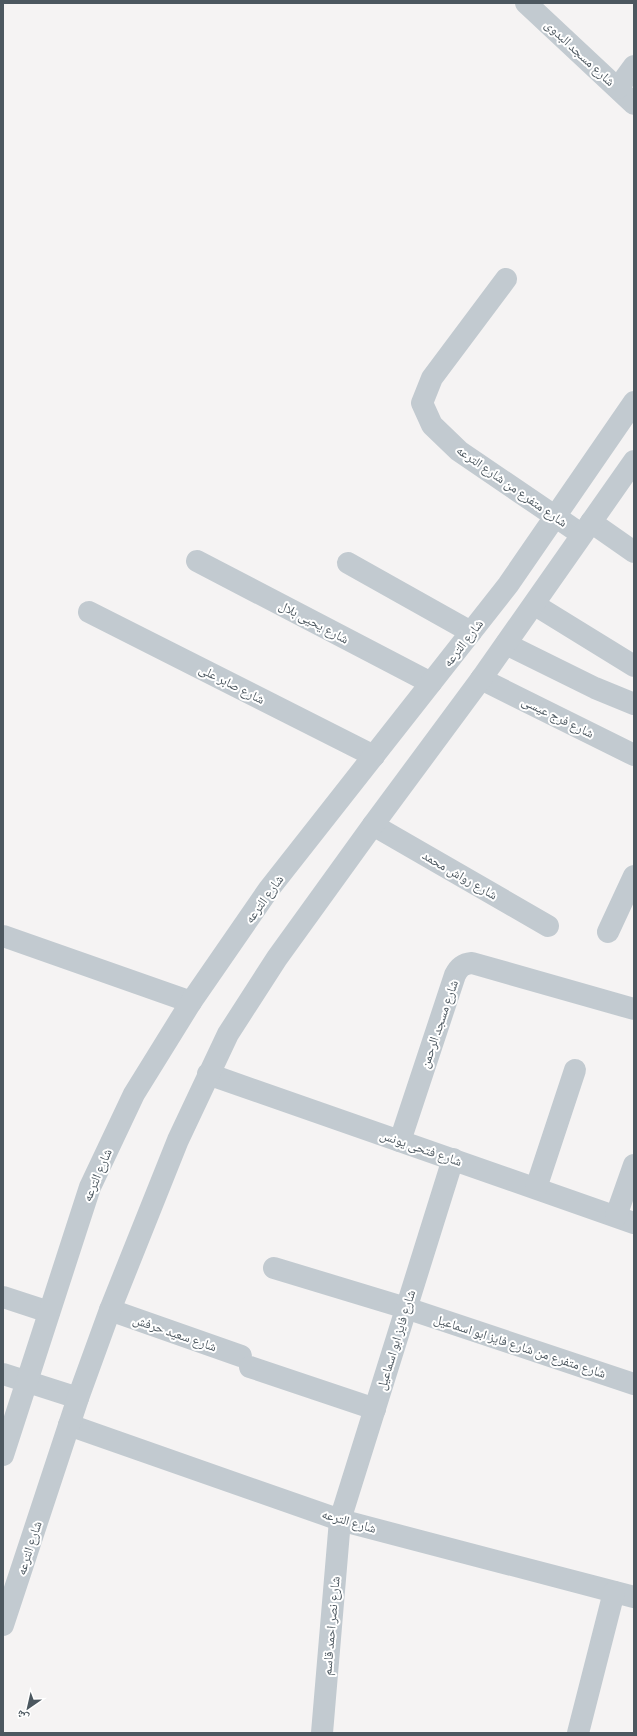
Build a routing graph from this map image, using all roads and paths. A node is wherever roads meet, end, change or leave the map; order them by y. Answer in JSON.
{"nodes":[{"id":1,"x":526,"y":3,"type":"edge"},
{"id":2,"x":634,"y":66,"type":"edge"},
{"id":3,"x":618,"y":88,"type":"junction"},
{"id":4,"x":634,"y":104,"type":"edge"},
{"id":5,"x":506,"y":279,"type":"dead end"},
{"id":6,"x":634,"y":402,"type":"edge"},
{"id":7,"x":634,"y":461,"type":"edge"},
{"id":8,"x":556,"y":516,"type":"junction"},
{"id":9,"x":586,"y":528,"type":"junction"},
{"id":10,"x":634,"y":552,"type":"edge"},
{"id":11,"x":197,"y":561,"type":"dead end"},
{"id":12,"x":348,"y":563,"type":"dead end"},
{"id":13,"x":534,"y":605,"type":"junction"},
{"id":14,"x":89,"y":612,"type":"dead end"},
{"id":15,"x":471,"y":632,"type":"junction"},
{"id":16,"x":506,"y":644,"type":"junction"},
{"id":17,"x":634,"y":666,"type":"edge"},
{"id":18,"x":481,"y":679,"type":"junction"},
{"id":19,"x":431,"y":684,"type":"junction"},
{"id":20,"x":634,"y":704,"type":"edge"},
{"id":21,"x":634,"y":755,"type":"edge"},
{"id":22,"x":374,"y":756,"type":"junction"},
{"id":23,"x":373,"y":825,"type":"junction"},
{"id":24,"x":634,"y":876,"type":"edge"},
{"id":25,"x":548,"y":926,"type":"dead end"},
{"id":26,"x":608,"y":932,"type":"dead end"},
{"id":27,"x":3,"y":936,"type":"edge"},
{"id":28,"x":191,"y":1002,"type":"junction"},
{"id":29,"x":634,"y":1009,"type":"edge"},
{"id":30,"x":575,"y":1070,"type":"dead end"},
{"id":31,"x":208,"y":1074,"type":"junction"},
{"id":32,"x":400,"y":1141,"type":"junction"},
{"id":33,"x":453,"y":1159,"type":"junction"},
{"id":34,"x":634,"y":1164,"type":"edge"},
{"id":35,"x":536,"y":1188,"type":"junction"},
{"id":36,"x":625,"y":1219,"type":"edge"},
{"id":37,"x":274,"y":1268,"type":"dead end"},
{"id":38,"x":3,"y":1297,"type":"edge"},
{"id":39,"x":406,"y":1308,"type":"junction"},
{"id":40,"x":110,"y":1310,"type":"junction"},
{"id":41,"x":50,"y":1312,"type":"junction"},
{"id":42,"x":3,"y":1374,"type":"edge"},
{"id":43,"x":26,"y":1381,"type":"junction"},
{"id":44,"x":634,"y":1384,"type":"edge"},
{"id":45,"x":78,"y":1398,"type":"junction"},
{"id":46,"x":375,"y":1409,"type":"junction"},
{"id":47,"x":70,"y":1425,"type":"junction"},
{"id":48,"x":3,"y":1456,"type":"edge"},
{"id":49,"x":340,"y":1520,"type":"junction"},
{"id":50,"x":624,"y":1595,"type":"edge"},
{"id":51,"x":3,"y":1625,"type":"edge"},
{"id":52,"x":322,"y":1733,"type":"edge"},
{"id":53,"x":578,"y":1733,"type":"edge"}],
"edges":[{"from":1,"to":3,"type":"street","name":"شارع مسجد البدوى"},
{"from":2,"to":3,"type":"street"},
{"from":3,"to":4,"type":"street","name":"شارع مسجد البدوى"},
{"from":5,"to":8,"type":"street","name":"شارع متفرع من شارع الترعه"},
{"from":6,"to":8,"type":"street","name":"شارع الترعه"},
{"from":7,"to":9,"type":"street","name":"شارع الترعه"},
{"from":8,"to":9,"type":"street","name":"شارع متفرع من شارع الترعه"},
{"from":8,"to":15,"type":"street","name":"شارع الترعه"},
{"from":9,"to":10,"type":"street","name":"شارع متفرع من شارع الترعه"},
{"from":9,"to":13,"type":"street","name":"شارع الترعه"},
{"from":11,"to":19,"type":"street","name":"شارع يحيى بلال"},
{"from":12,"to":15,"type":"street"},
{"from":13,"to":16,"type":"street","name":"شارع الترعه"},
{"from":13,"to":17,"type":"street"},
{"from":14,"to":22,"type":"street","name":"شارع صابر على"},
{"from":15,"to":19,"type":"street","name":"شارع الترعه"},
{"from":16,"to":18,"type":"street","name":"شارع الترعه"},
{"from":16,"to":20,"type":"street"},
{"from":18,"to":21,"type":"street","name":"شارع فرج عيسى"},
{"from":18,"to":23,"type":"street","name":"شارع الترعه"},
{"from":19,"to":22,"type":"street","name":"شارع الترعه"},
{"from":22,"to":28,"type":"street","name":"شارع الترعه"},
{"from":23,"to":25,"type":"street","name":"شارع رواش محمد"},
{"from":23,"to":31,"type":"street","name":"شارع الترعه"},
{"from":24,"to":26,"type":"street"},
{"from":27,"to":28,"type":"street"},
{"from":28,"to":41,"type":"street","name":"شارع الترعه"},
{"from":29,"to":32,"type":"street","name":"شارع مسجد الرحمن"},
{"from":30,"to":35,"type":"street"},
{"from":31,"to":32,"type":"street","name":"شارع فتحى يونس"},
{"from":31,"to":40,"type":"street","name":"شارع الترعه"},
{"from":32,"to":33,"type":"street","name":"شارع فتحى يونس"},
{"from":33,"to":35,"type":"street","name":"شارع فتحى يونس"},
{"from":33,"to":39,"type":"street","name":"شارع فايز ابو اسماعيل"},
{"from":34,"to":36,"type":"street"},
{"from":35,"to":36,"type":"street","name":"شارع فتحى يونس"},
{"from":37,"to":39,"type":"street","name":"شارع متفرع من شارع فايز ابو اسماعيل"},
{"from":38,"to":41,"type":"street"},
{"from":39,"to":44,"type":"street","name":"شارع متفرع من شارع فايز ابو اسماعيل"},
{"from":39,"to":46,"type":"street","name":"شارع فايز ابو اسماعيل"},
{"from":40,"to":45,"type":"street","name":"شارع الترعه"},
{"from":40,"to":46,"type":"street","name":"شارع سعيد حرفش"},
{"from":41,"to":43,"type":"street","name":"شارع الترعه"},
{"from":42,"to":43,"type":"street"},
{"from":43,"to":45,"type":"street"},
{"from":43,"to":48,"type":"street","name":"شارع الترعه"},
{"from":45,"to":47,"type":"street","name":"شارع الترعه"},
{"from":46,"to":49,"type":"street","name":"شارع فايز ابو اسماعيل"},
{"from":47,"to":49,"type":"street","name":"شارع الترعه"},
{"from":47,"to":51,"type":"street","name":"شارع الترعه"},
{"from":49,"to":50,"type":"street","name":"شارع الترعه"},
{"from":49,"to":52,"type":"street","name":"شارع نصر احمد قاسم"},
{"from":50,"to":53,"type":"street"}]}
